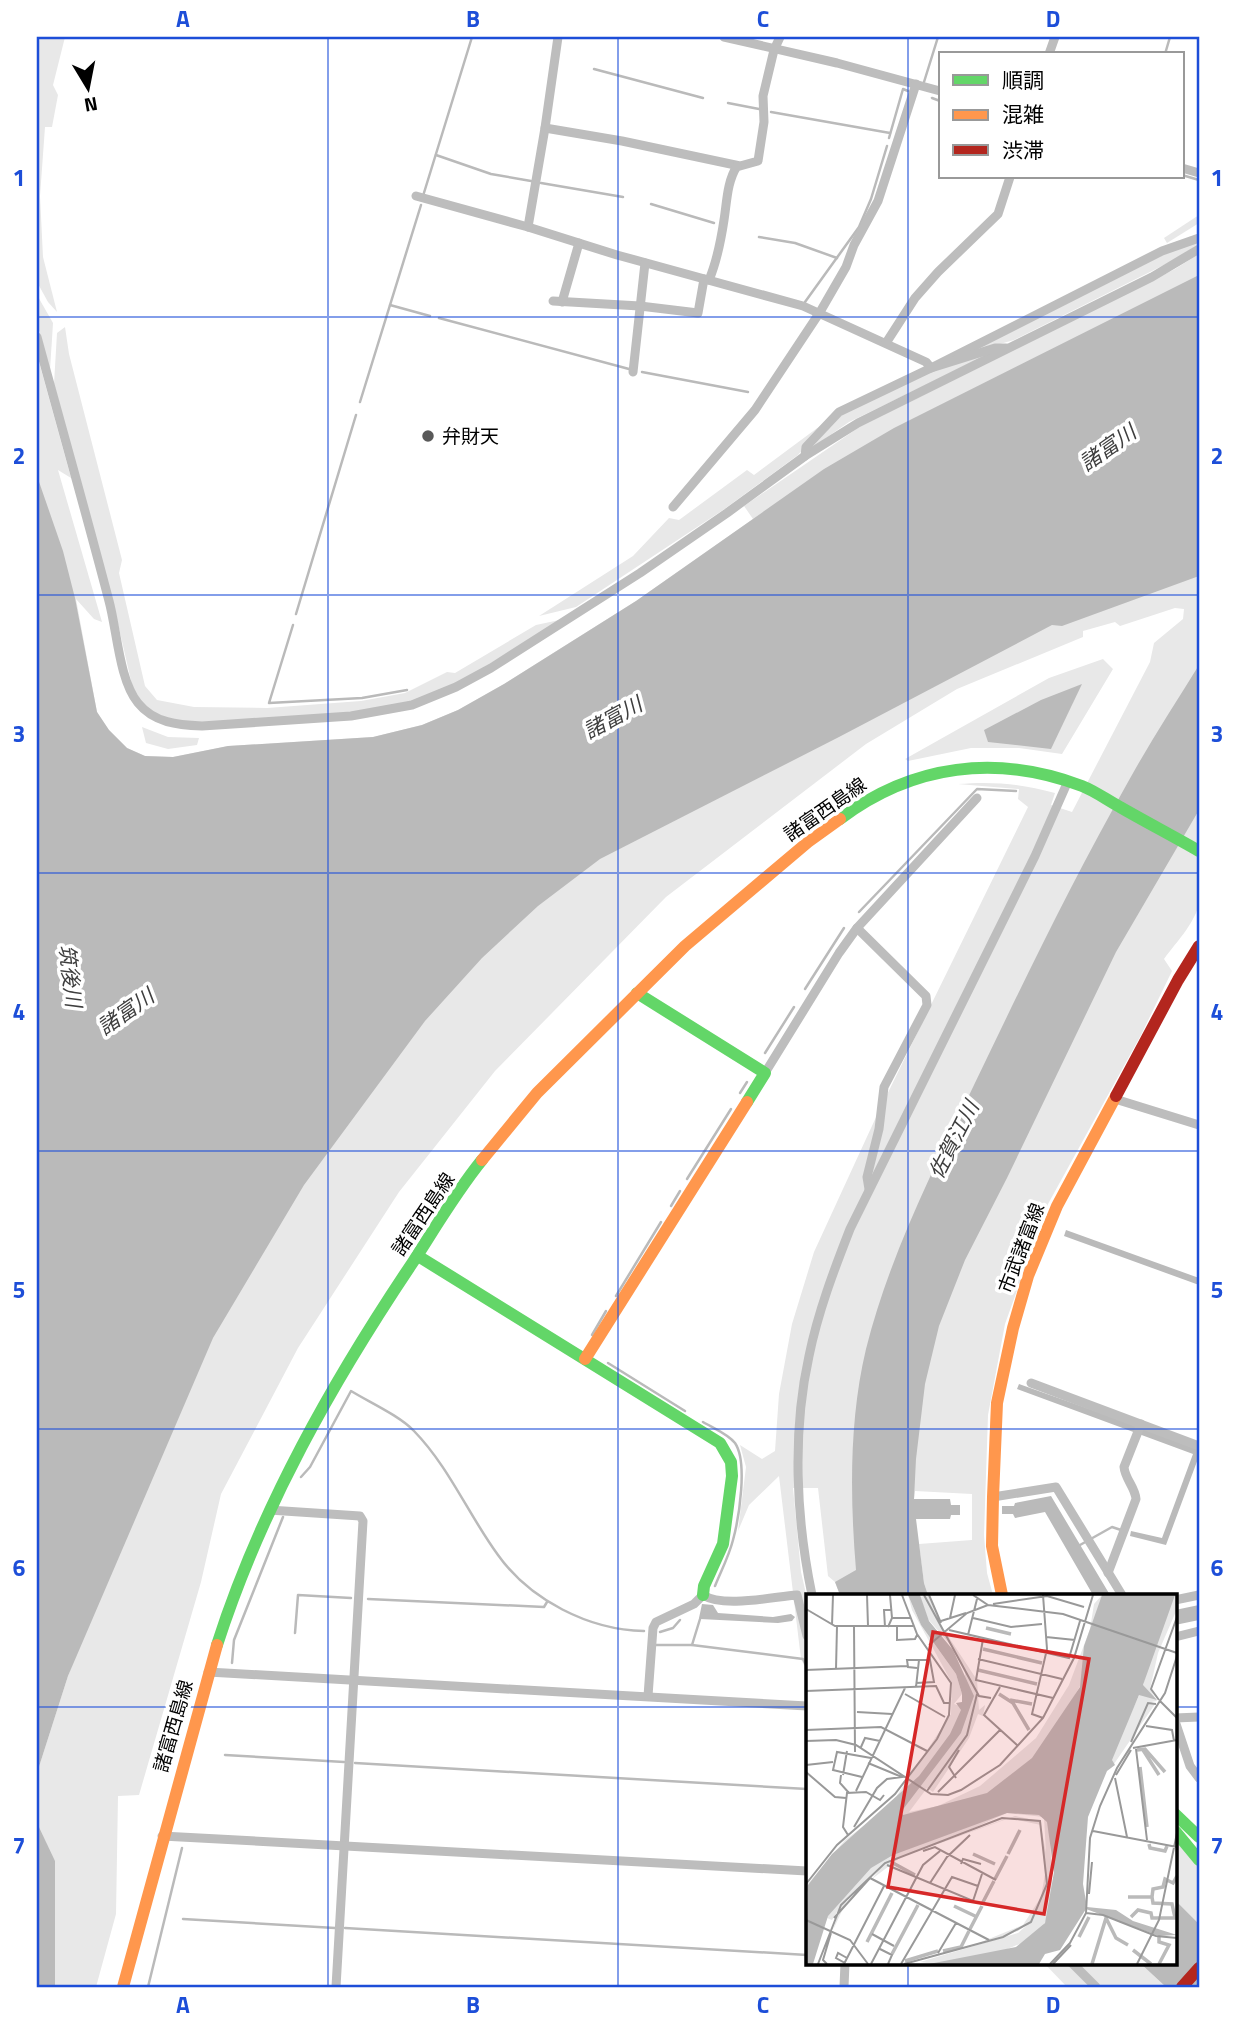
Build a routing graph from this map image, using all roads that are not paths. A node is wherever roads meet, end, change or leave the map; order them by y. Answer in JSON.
{"nodes":[{"id":1,"x":558,"y":37,"type":"edge"},
{"id":2,"x":724,"y":37,"type":"edge"},
{"id":3,"x":780,"y":37,"type":"edge"},
{"id":4,"x":774,"y":50,"type":"junction"},
{"id":5,"x":916,"y":84,"type":"junction"},
{"id":6,"x":939,"y":91,"type":"edge"},
{"id":7,"x":545,"y":128,"type":"junction"},
{"id":8,"x":737,"y":166,"type":"junction"},
{"id":9,"x":1010,"y":178,"type":"edge"},
{"id":10,"x":416,"y":196,"type":"dead end"},
{"id":11,"x":527,"y":227,"type":"junction"},
{"id":12,"x":1199,"y":237,"type":"edge"},
{"id":13,"x":579,"y":243,"type":"junction"},
{"id":14,"x":1199,"y":249,"type":"edge"},
{"id":15,"x":645,"y":263,"type":"junction"},
{"id":16,"x":707,"y":279,"type":"junction"},
{"id":17,"x":640,"y":306,"type":"junction"},
{"id":18,"x":820,"y":312,"type":"junction"},
{"id":19,"x":37,"y":337,"type":"edge"},
{"id":20,"x":886,"y":343,"type":"junction"},
{"id":21,"x":1012,"y":347,"type":"junction"},
{"id":22,"x":931,"y":368,"type":"junction"},
{"id":23,"x":633,"y":372,"type":"dead end"},
{"id":24,"x":805,"y":456,"type":"junction"},
{"id":25,"x":673,"y":507,"type":"dead end"},
{"id":26,"x":1068,"y":781,"type":"junction"},
{"id":27,"x":978,"y":798,"type":"dead end"},
{"id":28,"x":1199,"y":851,"type":"edge"},
{"id":29,"x":857,"y":928,"type":"junction"},
{"id":30,"x":1199,"y":946,"type":"edge"},
{"id":31,"x":637,"y":993,"type":"junction"},
{"id":32,"x":765,"y":1073,"type":"junction"},
{"id":33,"x":1115,"y":1099,"type":"junction"},
{"id":34,"x":1199,"y":1125,"type":"edge"},
{"id":35,"x":870,"y":1191,"type":"junction"},
{"id":36,"x":418,"y":1256,"type":"junction"},
{"id":37,"x":586,"y":1359,"type":"junction"},
{"id":38,"x":1031,"y":1384,"type":"dead end"},
{"id":39,"x":1139,"y":1428,"type":"junction"},
{"id":40,"x":1196,"y":1445,"type":"edge"},
{"id":41,"x":993,"y":1497,"type":"junction"},
{"id":42,"x":269,"y":1510,"type":"junction"},
{"id":43,"x":1108,"y":1573,"type":"junction"},
{"id":44,"x":812,"y":1594,"type":"edge"},
{"id":45,"x":1002,"y":1594,"type":"edge"},
{"id":46,"x":1121,"y":1594,"type":"edge"},
{"id":47,"x":703,"y":1595,"type":"junction"},
{"id":48,"x":1199,"y":1595,"type":"edge"},
{"id":49,"x":1176,"y":1600,"type":"edge"},
{"id":50,"x":1199,"y":1631,"type":"edge"},
{"id":51,"x":806,"y":1632,"type":"edge"},
{"id":52,"x":1176,"y":1637,"type":"edge"},
{"id":53,"x":208,"y":1672,"type":"junction"},
{"id":54,"x":354,"y":1681,"type":"junction"},
{"id":55,"x":648,"y":1696,"type":"junction"},
{"id":56,"x":806,"y":1706,"type":"edge"},
{"id":57,"x":1199,"y":1717,"type":"edge"},
{"id":58,"x":1176,"y":1719,"type":"edge"},
{"id":59,"x":1176,"y":1722,"type":"edge"},
{"id":60,"x":1199,"y":1777,"type":"edge"},
{"id":61,"x":1176,"y":1815,"type":"edge"},
{"id":62,"x":1176,"y":1832,"type":"edge"},
{"id":63,"x":162,"y":1836,"type":"junction"},
{"id":64,"x":1199,"y":1837,"type":"edge"},
{"id":65,"x":346,"y":1846,"type":"junction"},
{"id":66,"x":1199,"y":1860,"type":"edge"},
{"id":67,"x":806,"y":1871,"type":"edge"},
{"id":68,"x":845,"y":1965,"type":"edge"},
{"id":69,"x":1074,"y":1965,"type":"edge"},
{"id":70,"x":1199,"y":1968,"type":"edge"},
{"id":71,"x":123,"y":1987,"type":"edge"},
{"id":72,"x":336,"y":1987,"type":"edge"},
{"id":73,"x":844,"y":1987,"type":"edge"},
{"id":74,"x":1096,"y":1987,"type":"edge"},
{"id":75,"x":1182,"y":1987,"type":"edge"}],
"edges":[{"from":1,"to":7,"type":"street"},
{"from":2,"to":4,"type":"street"},
{"from":3,"to":4,"type":"street"},
{"from":4,"to":5,"type":"street"},
{"from":4,"to":8,"type":"street"},
{"from":5,"to":6,"type":"street"},
{"from":5,"to":18,"type":"street"},
{"from":7,"to":8,"type":"street"},
{"from":7,"to":11,"type":"street"},
{"from":8,"to":16,"type":"street"},
{"from":9,"to":20,"type":"street"},
{"from":10,"to":11,"type":"street"},
{"from":11,"to":13,"type":"street"},
{"from":12,"to":22,"type":"street"},
{"from":13,"to":15,"type":"street"},
{"from":13,"to":17,"type":"street"},
{"from":14,"to":21,"type":"street"},
{"from":15,"to":16,"type":"street"},
{"from":15,"to":17,"type":"street"},
{"from":16,"to":17,"type":"street"},
{"from":16,"to":18,"type":"street"},
{"from":17,"to":23,"type":"street"},
{"from":18,"to":20,"type":"street"},
{"from":18,"to":25,"type":"street"},
{"from":19,"to":24,"type":"street"},
{"from":20,"to":22,"type":"street"},
{"from":21,"to":22,"type":"street"},
{"from":21,"to":24,"type":"street"},
{"from":22,"to":24,"type":"street"},
{"from":26,"to":28,"type":"main road","name":"諸富西島線"},
{"from":26,"to":31,"type":"main road","name":"諸富西島線"},
{"from":26,"to":35,"type":"street"},
{"from":27,"to":29,"type":"street"},
{"from":29,"to":32,"type":"street"},
{"from":29,"to":35,"type":"street"},
{"from":30,"to":33,"type":"main road","name":"市武諸富線"},
{"from":31,"to":32,"type":"main road"},
{"from":31,"to":36,"type":"main road","name":"諸富西島線"},
{"from":32,"to":37,"type":"main road"},
{"from":33,"to":34,"type":"street"},
{"from":33,"to":41,"type":"main road","name":"市武諸富線"},
{"from":35,"to":44,"type":"street"},
{"from":36,"to":37,"type":"main road"},
{"from":36,"to":42,"type":"main road","name":"諸富西島線"},
{"from":37,"to":47,"type":"main road"},
{"from":38,"to":39,"type":"street"},
{"from":39,"to":40,"type":"street"},
{"from":39,"to":43,"type":"street"},
{"from":41,"to":43,"type":"street"},
{"from":41,"to":45,"type":"main road","name":"市武諸富線"},
{"from":42,"to":53,"type":"main road","name":"諸富西島線"},
{"from":42,"to":54,"type":"street"},
{"from":43,"to":46,"type":"street"},
{"from":47,"to":51,"type":"street"},
{"from":47,"to":55,"type":"street"},
{"from":48,"to":49,"type":"street"},
{"from":50,"to":52,"type":"street"},
{"from":53,"to":54,"type":"street"},
{"from":53,"to":63,"type":"main road","name":"諸富西島線"},
{"from":54,"to":55,"type":"street"},
{"from":54,"to":65,"type":"street"},
{"from":55,"to":56,"type":"street"},
{"from":57,"to":58,"type":"street"},
{"from":59,"to":60,"type":"street"},
{"from":61,"to":64,"type":"main road"},
{"from":62,"to":66,"type":"main road"},
{"from":63,"to":65,"type":"street"},
{"from":63,"to":71,"type":"main road","name":"諸富西島線"},
{"from":65,"to":67,"type":"street"},
{"from":65,"to":72,"type":"street"},
{"from":68,"to":73,"type":"street"},
{"from":69,"to":74,"type":"street"},
{"from":70,"to":75,"type":"main road"}]}
